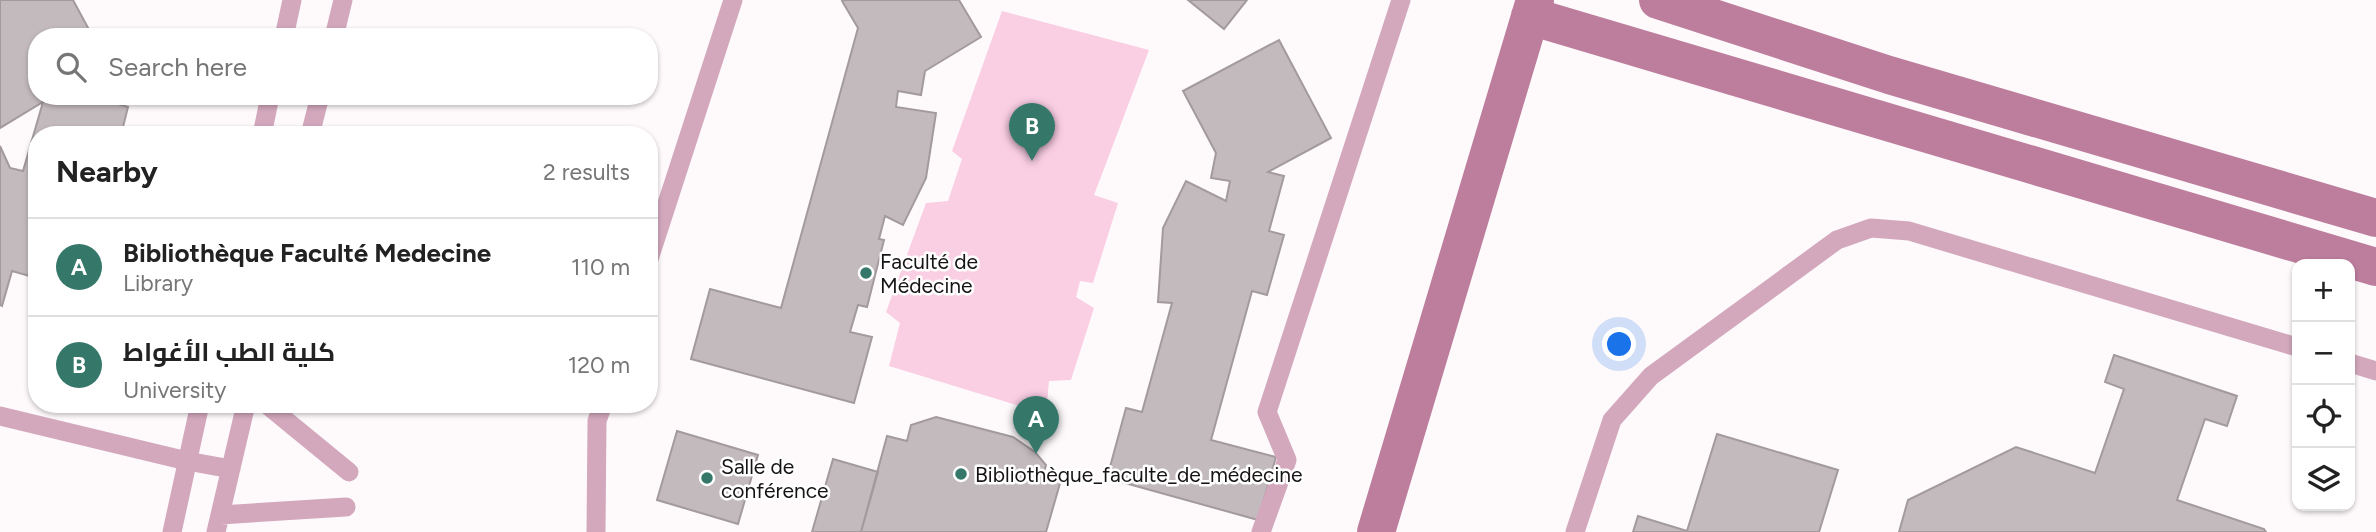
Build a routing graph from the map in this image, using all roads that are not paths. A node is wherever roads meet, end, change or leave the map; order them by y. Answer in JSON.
{"nodes":[{"id":1,"x":292,"y":0,"type":"edge"},
{"id":2,"x":733,"y":0,"type":"edge"},
{"id":3,"x":1401,"y":0,"type":"edge"},
{"id":4,"x":1658,"y":0,"type":"edge"},
{"id":5,"x":340,"y":1,"type":"edge"},
{"id":6,"x":1533,"y":8,"type":"edge"},
{"id":7,"x":286,"y":28,"type":"edge"},
{"id":8,"x":336,"y":28,"type":"edge"},
{"id":9,"x":268,"y":105,"type":"edge"},
{"id":10,"x":318,"y":105,"type":"edge"},
{"id":11,"x":264,"y":126,"type":"edge"},
{"id":12,"x":312,"y":126,"type":"edge"},
{"id":13,"x":2376,"y":218,"type":"edge"},
{"id":14,"x":658,"y":231,"type":"edge"},
{"id":15,"x":2376,"y":267,"type":"edge"},
{"id":16,"x":2292,"y":346,"type":"edge"},
{"id":17,"x":2355,"y":365,"type":"edge"},
{"id":18,"x":2376,"y":371,"type":"edge"},
{"id":19,"x":198,"y":413,"type":"edge"},
{"id":20,"x":244,"y":413,"type":"edge"},
{"id":21,"x":277,"y":413,"type":"edge"},
{"id":22,"x":600,"y":413,"type":"edge"},
{"id":23,"x":0,"y":416,"type":"edge"},
{"id":24,"x":187,"y":461,"type":"junction"},
{"id":25,"x":231,"y":469,"type":"junction"},
{"id":26,"x":349,"y":472,"type":"dead end"},
{"id":27,"x":346,"y":507,"type":"dead end"},
{"id":28,"x":218,"y":524,"type":"edge"},
{"id":29,"x":172,"y":532,"type":"edge"},
{"id":30,"x":596,"y":532,"type":"edge"},
{"id":31,"x":1261,"y":532,"type":"edge"},
{"id":32,"x":1376,"y":532,"type":"edge"},
{"id":33,"x":1576,"y":532,"type":"edge"}],
"edges":[{"from":1,"to":7,"type":"lane"},
{"from":2,"to":14,"type":"lane"},
{"from":3,"to":31,"type":"lane"},
{"from":4,"to":13,"type":"main road"},
{"from":5,"to":8,"type":"lane"},
{"from":6,"to":15,"type":"main road"},
{"from":6,"to":32,"type":"main road"},
{"from":9,"to":11,"type":"lane"},
{"from":10,"to":12,"type":"lane"},
{"from":16,"to":33,"type":"lane"},
{"from":17,"to":18,"type":"lane"},
{"from":19,"to":24,"type":"lane"},
{"from":20,"to":25,"type":"lane"},
{"from":21,"to":26,"type":"lane"},
{"from":22,"to":30,"type":"lane"},
{"from":23,"to":24,"type":"lane"},
{"from":24,"to":25,"type":"lane"},
{"from":24,"to":29,"type":"lane"},
{"from":25,"to":28,"type":"lane"},
{"from":27,"to":28,"type":"lane"}]}
